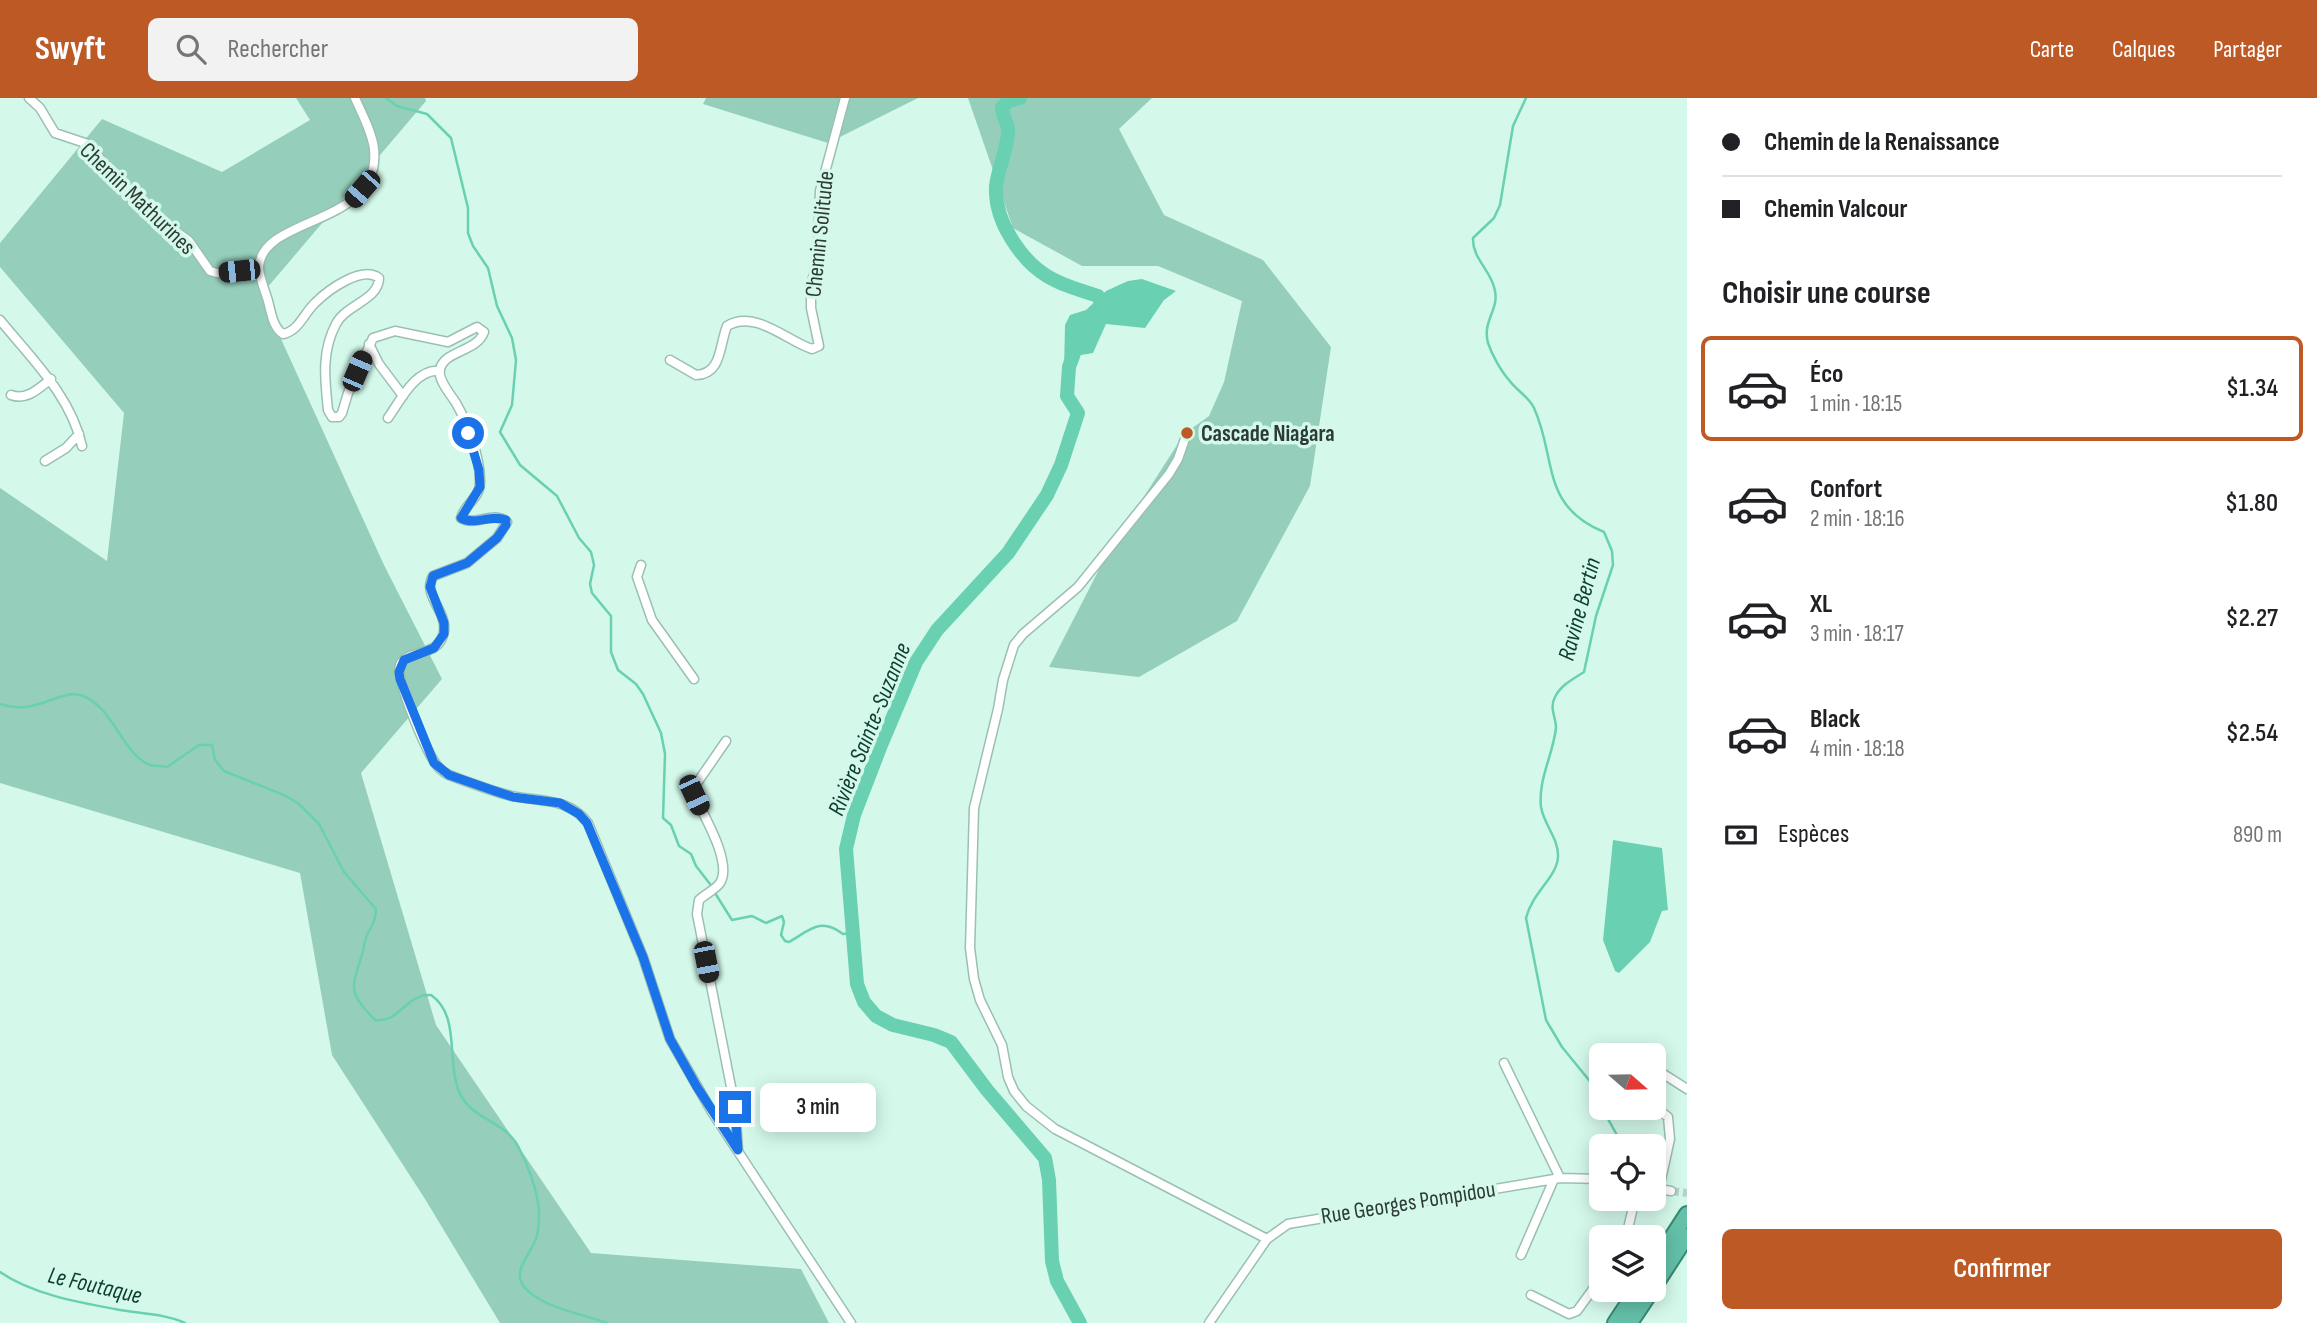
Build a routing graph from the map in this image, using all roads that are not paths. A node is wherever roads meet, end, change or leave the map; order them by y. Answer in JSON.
{"nodes":[{"id":1,"x":29,"y":98,"type":"edge"},
{"id":2,"x":355,"y":98,"type":"edge"},
{"id":3,"x":845,"y":98,"type":"edge"},
{"id":4,"x":259,"y":269,"type":"junction"},
{"id":5,"x":0,"y":321,"type":"edge"},
{"id":6,"x":369,"y":344,"type":"junction"},
{"id":7,"x":670,"y":360,"type":"dead end"},
{"id":8,"x":439,"y":371,"type":"junction"},
{"id":9,"x":51,"y":379,"type":"junction"},
{"id":10,"x":11,"y":396,"type":"dead end"},
{"id":11,"x":403,"y":396,"type":"junction"},
{"id":12,"x":388,"y":418,"type":"dead end"},
{"id":13,"x":1187,"y":433,"type":"dead end"},
{"id":14,"x":79,"y":434,"type":"junction"},
{"id":15,"x":82,"y":446,"type":"dead end"},
{"id":16,"x":45,"y":461,"type":"dead end"},
{"id":17,"x":641,"y":565,"type":"dead end"},
{"id":18,"x":694,"y":679,"type":"dead end"},
{"id":19,"x":726,"y":741,"type":"dead end"},
{"id":20,"x":1504,"y":1063,"type":"dead end"},
{"id":21,"x":1666,"y":1076,"type":"edge"},
{"id":22,"x":1687,"y":1089,"type":"edge"},
{"id":23,"x":1666,"y":1115,"type":"edge"},
{"id":24,"x":738,"y":1150,"type":"junction"},
{"id":25,"x":1666,"y":1150,"type":"edge"},
{"id":26,"x":1557,"y":1178,"type":"junction"},
{"id":27,"x":1589,"y":1178,"type":"edge"},
{"id":28,"x":1666,"y":1190,"type":"edge"},
{"id":29,"x":1671,"y":1191,"type":"tunnel mouth"},
{"id":30,"x":1687,"y":1214,"type":"edge"},
{"id":31,"x":1687,"y":1236,"type":"edge"},
{"id":32,"x":1267,"y":1239,"type":"junction"},
{"id":33,"x":1666,"y":1246,"type":"edge"},
{"id":34,"x":1521,"y":1255,"type":"dead end"},
{"id":35,"x":1666,"y":1268,"type":"edge"},
{"id":36,"x":1531,"y":1294,"type":"dead end"},
{"id":37,"x":1589,"y":1294,"type":"edge"},
{"id":38,"x":1629,"y":1302,"type":"edge"},
{"id":39,"x":1644,"y":1302,"type":"edge"},
{"id":40,"x":851,"y":1323,"type":"edge"},
{"id":41,"x":1209,"y":1323,"type":"edge"},
{"id":42,"x":1615,"y":1323,"type":"edge"},
{"id":43,"x":1630,"y":1323,"type":"edge"}],
"edges":[{"from":1,"to":4,"type":"street","name":"Chemin Mathurines"},
{"from":2,"to":4,"type":"street"},
{"from":3,"to":7,"type":"street","name":"Chemin Solitude"},
{"from":4,"to":6,"type":"street"},
{"from":5,"to":9,"type":"street"},
{"from":6,"to":8,"type":"street"},
{"from":6,"to":11,"type":"street"},
{"from":8,"to":11,"type":"street"},
{"from":8,"to":24,"type":"street"},
{"from":9,"to":10,"type":"street"},
{"from":9,"to":14,"type":"street"},
{"from":11,"to":12,"type":"street"},
{"from":13,"to":32,"type":"street"},
{"from":14,"to":15,"type":"street"},
{"from":14,"to":16,"type":"street"},
{"from":17,"to":18,"type":"street"},
{"from":19,"to":24,"type":"street"},
{"from":20,"to":26,"type":"street"},
{"from":21,"to":22,"type":"street"},
{"from":23,"to":25,"type":"street"},
{"from":24,"to":40,"type":"street"},
{"from":26,"to":27,"type":"street","name":"Rue Georges Pompidou"},
{"from":26,"to":32,"type":"street","name":"Rue Georges Pompidou"},
{"from":26,"to":34,"type":"street"},
{"from":28,"to":29,"type":"street"},
{"from":30,"to":33,"type":"highway"},
{"from":31,"to":35,"type":"highway"},
{"from":32,"to":41,"type":"street"},
{"from":36,"to":37,"type":"street"},
{"from":38,"to":42,"type":"highway"},
{"from":39,"to":43,"type":"highway"}]}
